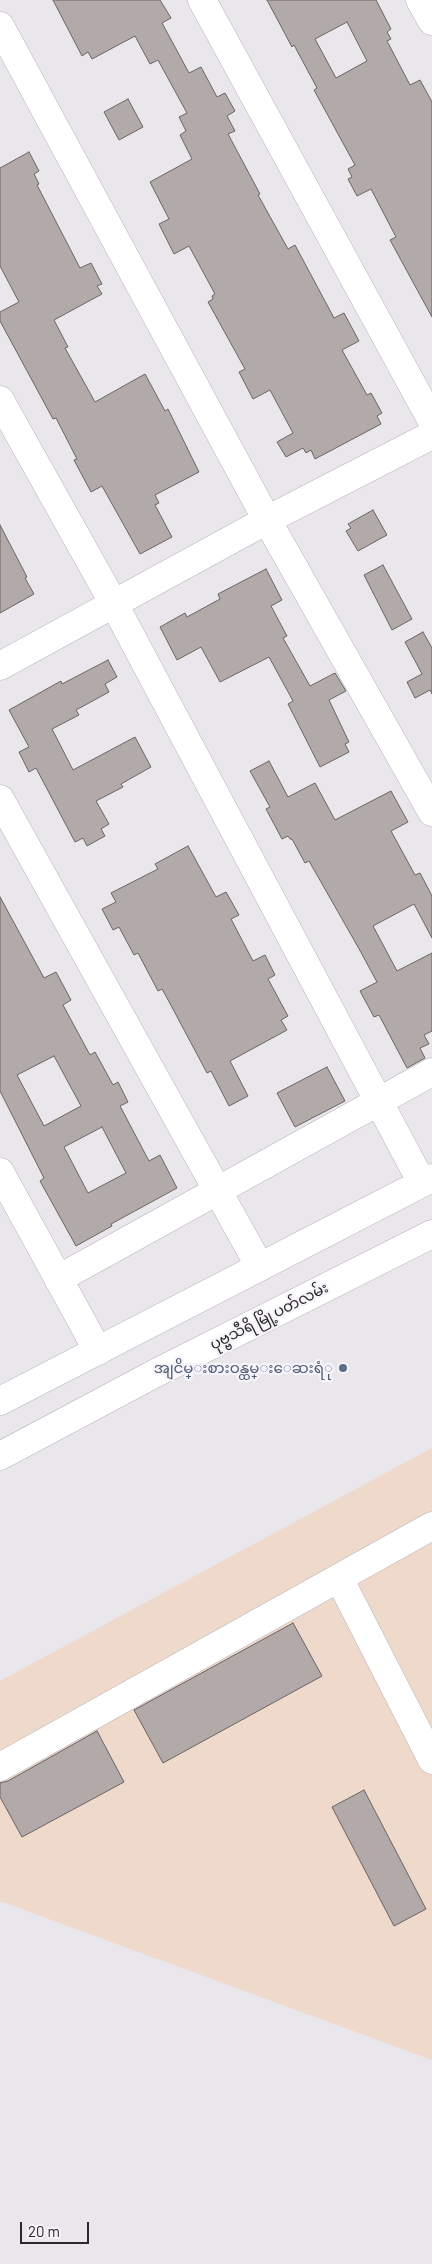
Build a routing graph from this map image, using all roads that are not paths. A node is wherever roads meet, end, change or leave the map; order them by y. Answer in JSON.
{"nodes":[{"id":1,"x":202,"y":0,"type":"edge"},
{"id":2,"x":420,"y":0,"type":"edge"},
{"id":3,"x":432,"y":21,"type":"edge"},
{"id":4,"x":0,"y":26,"type":"edge"},
{"id":5,"x":0,"y":400,"type":"edge"},
{"id":6,"x":432,"y":421,"type":"edge"},
{"id":7,"x":432,"y":436,"type":"edge"},
{"id":8,"x":267,"y":520,"type":"junction"},
{"id":9,"x":114,"y":604,"type":"junction"},
{"id":10,"x":0,"y":666,"type":"edge"},
{"id":11,"x":0,"y":799,"type":"edge"},
{"id":12,"x":432,"y":812,"type":"edge"},
{"id":13,"x":432,"y":1072,"type":"edge"},
{"id":14,"x":378,"y":1100,"type":"junction"},
{"id":15,"x":0,"y":1172,"type":"edge"},
{"id":16,"x":427,"y":1181,"type":"edge"},
{"id":17,"x":218,"y":1190,"type":"junction"},
{"id":18,"x":432,"y":1234,"type":"edge"},
{"id":19,"x":260,"y":1267,"type":"junction"},
{"id":20,"x":58,"y":1279,"type":"junction"},
{"id":21,"x":98,"y":1350,"type":"junction"},
{"id":22,"x":0,"y":1400,"type":"edge"},
{"id":23,"x":0,"y":1456,"type":"edge"},
{"id":24,"x":432,"y":1526,"type":"edge"},
{"id":25,"x":339,"y":1578,"type":"junction"},
{"id":26,"x":432,"y":1760,"type":"edge"},
{"id":27,"x":0,"y":1767,"type":"edge"}],
"edges":[{"from":1,"to":6,"type":"street"},
{"from":2,"to":3,"type":"street"},
{"from":4,"to":8,"type":"street"},
{"from":5,"to":9,"type":"street"},
{"from":7,"to":8,"type":"street"},
{"from":8,"to":9,"type":"street"},
{"from":8,"to":12,"type":"street"},
{"from":9,"to":10,"type":"street"},
{"from":9,"to":14,"type":"street"},
{"from":11,"to":17,"type":"street"},
{"from":13,"to":14,"type":"street"},
{"from":14,"to":16,"type":"street"},
{"from":14,"to":17,"type":"street"},
{"from":15,"to":20,"type":"street"},
{"from":16,"to":19,"type":"street"},
{"from":17,"to":19,"type":"street"},
{"from":17,"to":20,"type":"street"},
{"from":18,"to":23,"type":"street","name":"ပုဗ္ဗသီရိ မြို့ပတ်လမ်း"},
{"from":19,"to":21,"type":"street"},
{"from":20,"to":21,"type":"street"},
{"from":21,"to":22,"type":"street"},
{"from":24,"to":25,"type":"street"},
{"from":25,"to":26,"type":"street"},
{"from":25,"to":27,"type":"street"}]}
